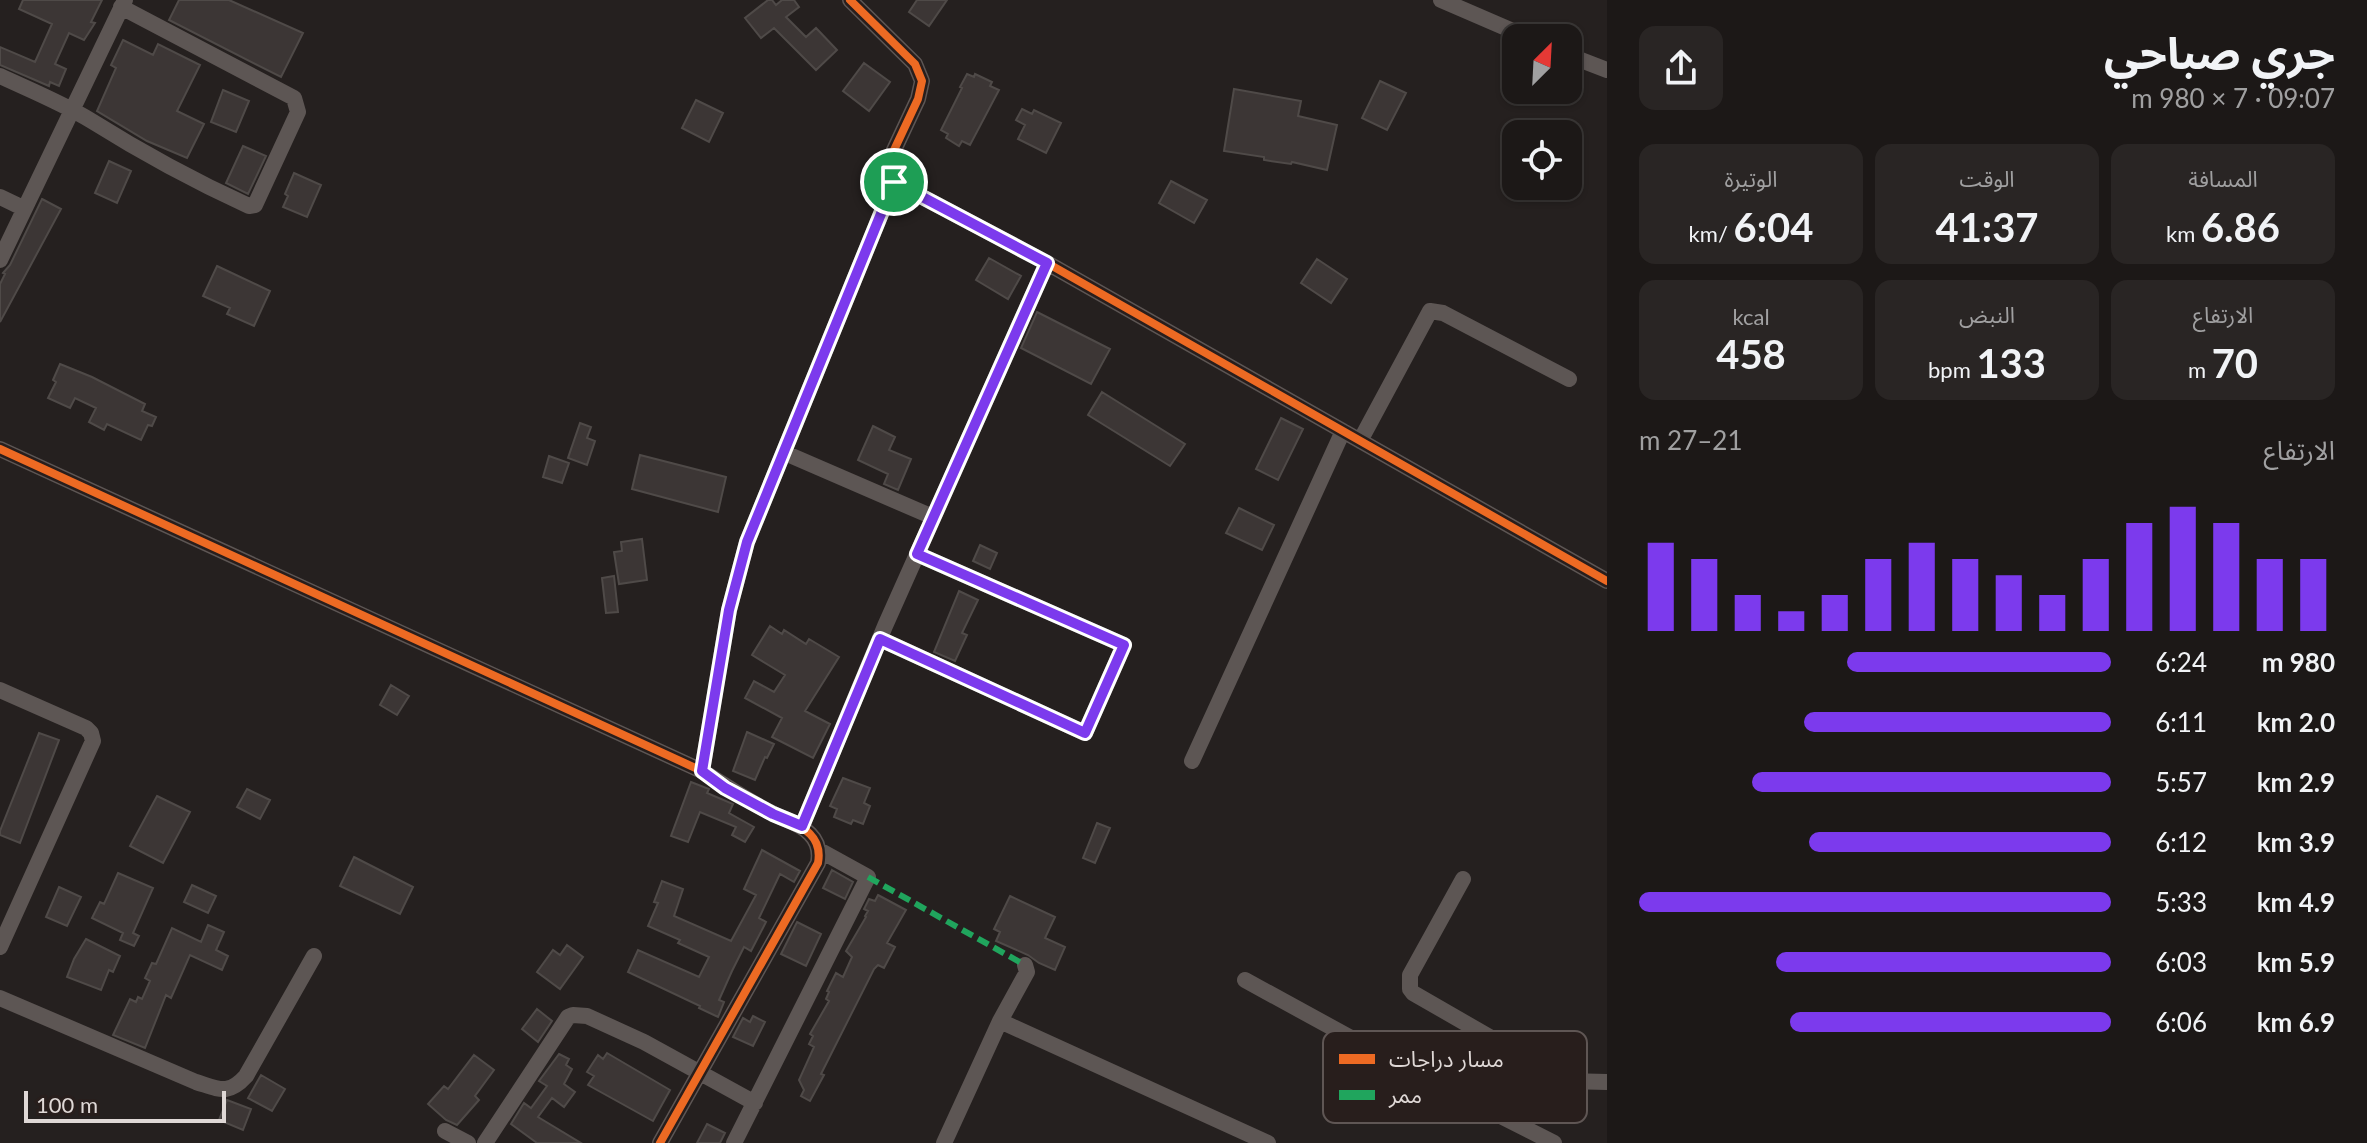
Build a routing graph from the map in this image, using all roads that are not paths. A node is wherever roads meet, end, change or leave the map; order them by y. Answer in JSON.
{"nodes":[{"id":1,"x":850,"y":0,"type":"edge"},
{"id":2,"x":1441,"y":0,"type":"edge"},
{"id":3,"x":123,"y":4,"type":"edge"},
{"id":4,"x":1502,"y":26,"type":"edge"},
{"id":5,"x":1582,"y":60,"type":"edge"},
{"id":6,"x":1607,"y":70,"type":"edge"},
{"id":7,"x":0,"y":76,"type":"edge"},
{"id":8,"x":71,"y":110,"type":"junction"},
{"id":9,"x":899,"y":184,"type":"junction"},
{"id":10,"x":0,"y":197,"type":"edge"},
{"id":11,"x":23,"y":208,"type":"junction"},
{"id":12,"x":0,"y":260,"type":"edge"},
{"id":13,"x":1047,"y":263,"type":"junction"},
{"id":14,"x":1569,"y":379,"type":"dead end"},
{"id":15,"x":1343,"y":431,"type":"junction"},
{"id":16,"x":1360,"y":441,"type":"junction"},
{"id":17,"x":0,"y":449,"type":"edge"},
{"id":18,"x":785,"y":453,"type":"junction"},
{"id":19,"x":933,"y":517,"type":"junction"},
{"id":20,"x":917,"y":554,"type":"junction"},
{"id":21,"x":1607,"y":581,"type":"edge"},
{"id":22,"x":880,"y":639,"type":"junction"},
{"id":23,"x":0,"y":690,"type":"edge"},
{"id":24,"x":1192,"y":761,"type":"dead end"},
{"id":25,"x":702,"y":771,"type":"junction"},
{"id":26,"x":802,"y":826,"type":"junction"},
{"id":27,"x":819,"y":850,"type":"junction"},
{"id":28,"x":1463,"y":879,"type":"dead end"},
{"id":29,"x":0,"y":947,"type":"edge"},
{"id":30,"x":314,"y":956,"type":"dead end"},
{"id":31,"x":1025,"y":965,"type":"dead end"},
{"id":32,"x":1245,"y":980,"type":"dead end"},
{"id":33,"x":0,"y":998,"type":"edge"},
{"id":34,"x":1000,"y":1021,"type":"junction"},
{"id":35,"x":1338,"y":1031,"type":"edge"},
{"id":36,"x":1479,"y":1031,"type":"edge"},
{"id":37,"x":699,"y":1074,"type":"junction"},
{"id":38,"x":1587,"y":1082,"type":"edge"},
{"id":39,"x":1607,"y":1082,"type":"edge"},
{"id":40,"x":755,"y":1103,"type":"junction"},
{"id":41,"x":1515,"y":1123,"type":"edge"},
{"id":42,"x":445,"y":1131,"type":"dead end"},
{"id":43,"x":468,"y":1143,"type":"edge"},
{"id":44,"x":485,"y":1143,"type":"edge"},
{"id":45,"x":660,"y":1143,"type":"edge"},
{"id":46,"x":734,"y":1143,"type":"edge"},
{"id":47,"x":944,"y":1143,"type":"edge"},
{"id":48,"x":1268,"y":1143,"type":"edge"},
{"id":49,"x":1554,"y":1143,"type":"edge"}],
"edges":[{"from":1,"to":9,"type":"street"},
{"from":2,"to":4,"type":"street"},
{"from":3,"to":8,"type":"street"},
{"from":3,"to":8,"type":"street"},
{"from":5,"to":6,"type":"street"},
{"from":7,"to":8,"type":"street"},
{"from":8,"to":11,"type":"street"},
{"from":9,"to":13,"type":"street"},
{"from":9,"to":18,"type":"street"},
{"from":10,"to":11,"type":"street"},
{"from":11,"to":12,"type":"street"},
{"from":13,"to":15,"type":"street"},
{"from":13,"to":19,"type":"street"},
{"from":14,"to":16,"type":"street"},
{"from":15,"to":16,"type":"street"},
{"from":15,"to":24,"type":"street"},
{"from":16,"to":21,"type":"street"},
{"from":17,"to":25,"type":"street"},
{"from":18,"to":19,"type":"street"},
{"from":18,"to":25,"type":"street"},
{"from":19,"to":20,"type":"street"},
{"from":20,"to":22,"type":"street"},
{"from":20,"to":22,"type":"street"},
{"from":22,"to":26,"type":"street"},
{"from":23,"to":29,"type":"street"},
{"from":25,"to":26,"type":"street"},
{"from":26,"to":27,"type":"street"},
{"from":27,"to":37,"type":"street"},
{"from":27,"to":40,"type":"street"},
{"from":28,"to":36,"type":"street"},
{"from":30,"to":33,"type":"street"},
{"from":31,"to":34,"type":"street"},
{"from":32,"to":35,"type":"street"},
{"from":34,"to":47,"type":"street"},
{"from":34,"to":48,"type":"street"},
{"from":37,"to":40,"type":"street"},
{"from":37,"to":44,"type":"street"},
{"from":37,"to":45,"type":"street"},
{"from":38,"to":39,"type":"street"},
{"from":40,"to":46,"type":"street"},
{"from":41,"to":49,"type":"street"},
{"from":42,"to":43,"type":"street"}]}
